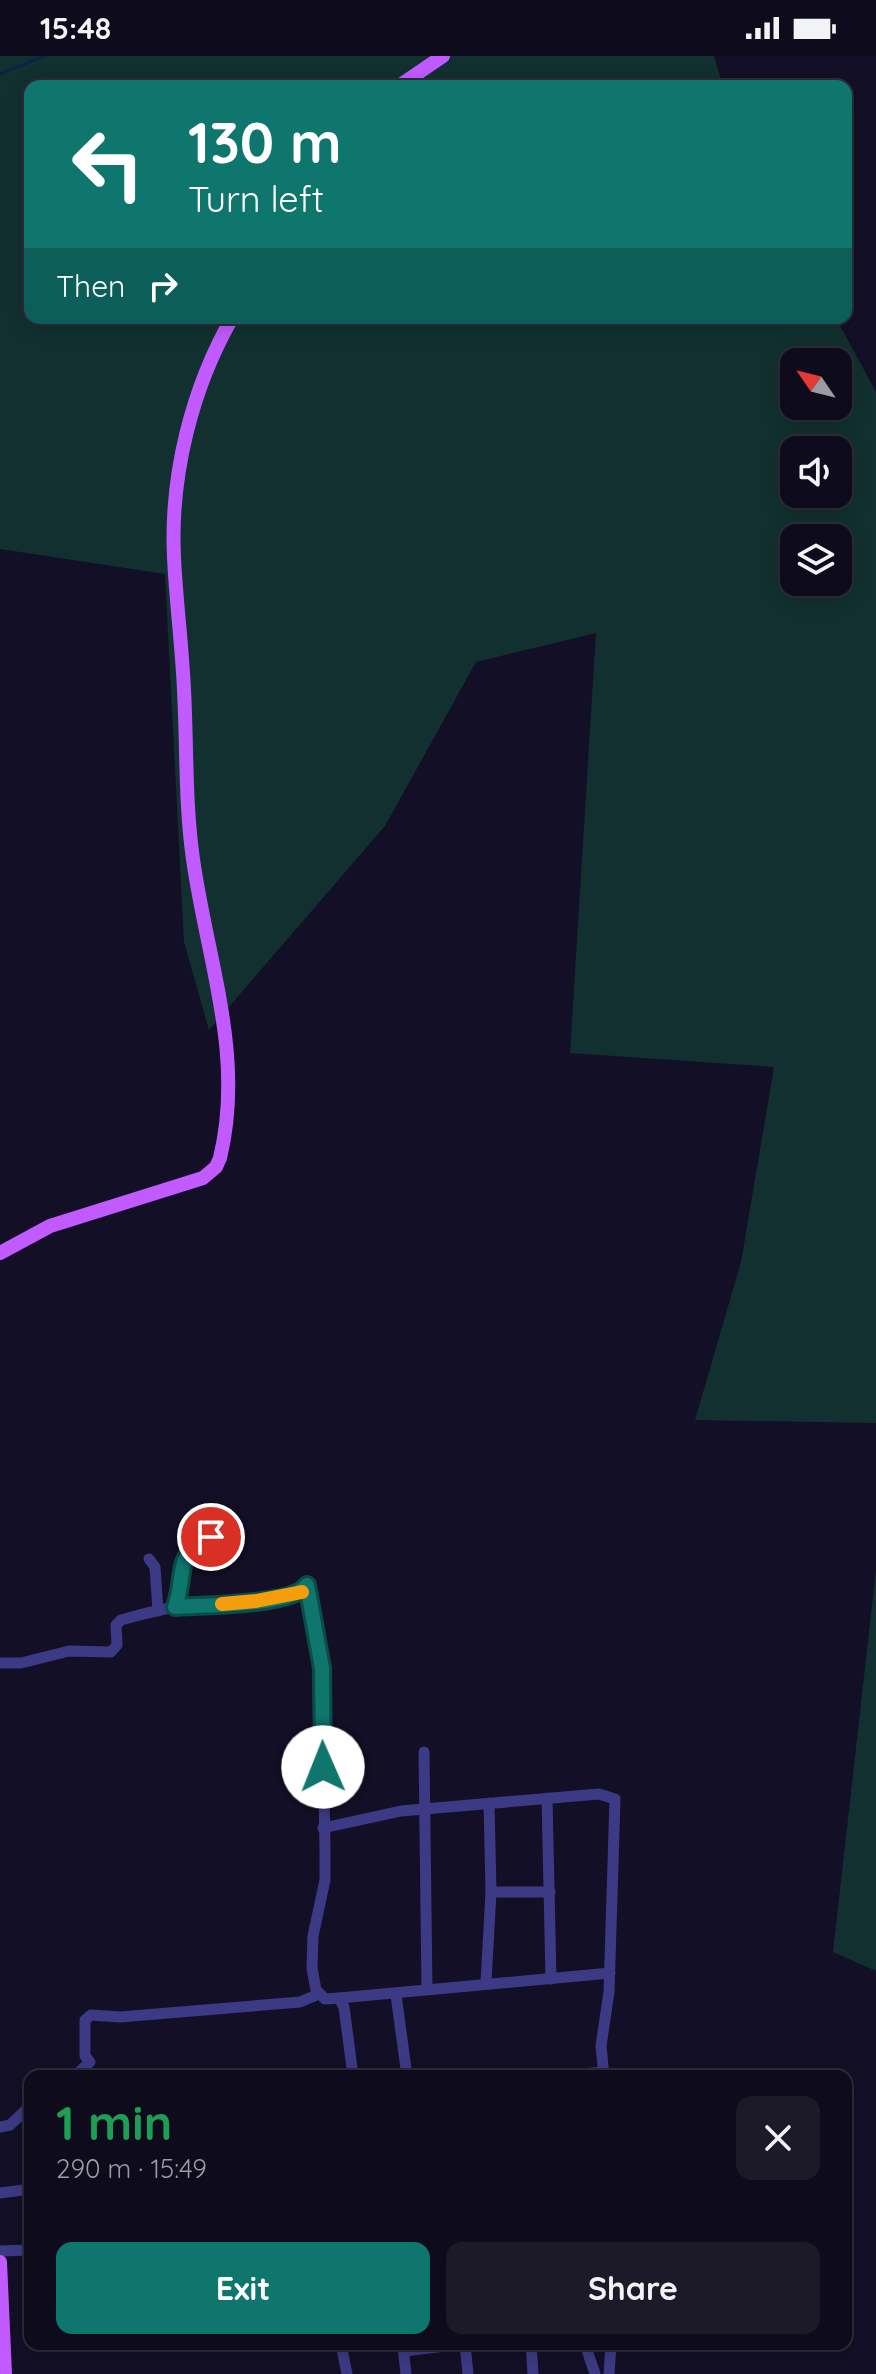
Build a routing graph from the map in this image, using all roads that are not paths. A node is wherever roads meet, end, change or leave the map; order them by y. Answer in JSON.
{"nodes":[{"id":1,"x":443,"y":56,"type":"edge"},
{"id":2,"x":408,"y":80,"type":"edge"},
{"id":3,"x":229,"y":324,"type":"edge"},
{"id":4,"x":0,"y":1253,"type":"edge"},
{"id":5,"x":215,"y":1535,"type":"dead end"},
{"id":6,"x":149,"y":1559,"type":"dead end"},
{"id":7,"x":175,"y":1607,"type":"junction"},
{"id":8,"x":158,"y":1611,"type":"junction"},
{"id":9,"x":0,"y":1663,"type":"edge"},
{"id":10,"x":424,"y":1752,"type":"dead end"},
{"id":11,"x":547,"y":1798,"type":"junction"},
{"id":12,"x":489,"y":1803,"type":"junction"},
{"id":13,"x":426,"y":1809,"type":"junction"},
{"id":14,"x":323,"y":1828,"type":"junction"},
{"id":15,"x":491,"y":1892,"type":"junction"},
{"id":16,"x":550,"y":1892,"type":"junction"},
{"id":17,"x":610,"y":1973,"type":"junction"},
{"id":18,"x":551,"y":1979,"type":"junction"},
{"id":19,"x":486,"y":1982,"type":"junction"},
{"id":20,"x":427,"y":1989,"type":"junction"},
{"id":21,"x":319,"y":1994,"type":"junction"},
{"id":22,"x":396,"y":1995,"type":"junction"},
{"id":23,"x":339,"y":1998,"type":"junction"},
{"id":24,"x":81,"y":2070,"type":"edge"},
{"id":25,"x":352,"y":2070,"type":"edge"},
{"id":26,"x":406,"y":2070,"type":"edge"},
{"id":27,"x":603,"y":2070,"type":"edge"},
{"id":28,"x":24,"y":2112,"type":"edge"},
{"id":29,"x":0,"y":2127,"type":"edge"},
{"id":30,"x":24,"y":2190,"type":"edge"},
{"id":31,"x":0,"y":2193,"type":"edge"},
{"id":32,"x":24,"y":2250,"type":"edge"},
{"id":33,"x":0,"y":2251,"type":"edge"},
{"id":34,"x":0,"y":2262,"type":"edge"},
{"id":35,"x":342,"y":2350,"type":"edge"},
{"id":36,"x":403,"y":2350,"type":"edge"},
{"id":37,"x":465,"y":2350,"type":"edge"},
{"id":38,"x":531,"y":2350,"type":"edge"},
{"id":39,"x":587,"y":2350,"type":"edge"},
{"id":40,"x":611,"y":2350,"type":"edge"},
{"id":41,"x":5,"y":2374,"type":"edge"},
{"id":42,"x":347,"y":2374,"type":"edge"},
{"id":43,"x":406,"y":2374,"type":"edge"},
{"id":44,"x":468,"y":2374,"type":"edge"},
{"id":45,"x":533,"y":2374,"type":"edge"},
{"id":46,"x":595,"y":2374,"type":"edge"},
{"id":47,"x":609,"y":2374,"type":"edge"}],
"edges":[{"from":1,"to":2,"type":"main road"},
{"from":3,"to":4,"type":"main road"},
{"from":5,"to":7,"type":"street"},
{"from":6,"to":8,"type":"street"},
{"from":7,"to":8,"type":"street"},
{"from":7,"to":14,"type":"street"},
{"from":8,"to":9,"type":"street"},
{"from":10,"to":13,"type":"street"},
{"from":11,"to":12,"type":"street"},
{"from":11,"to":16,"type":"street"},
{"from":11,"to":17,"type":"street"},
{"from":12,"to":13,"type":"street"},
{"from":12,"to":15,"type":"street"},
{"from":13,"to":14,"type":"street"},
{"from":13,"to":20,"type":"street"},
{"from":14,"to":21,"type":"street"},
{"from":15,"to":16,"type":"street"},
{"from":15,"to":19,"type":"street"},
{"from":16,"to":18,"type":"street"},
{"from":17,"to":18,"type":"street"},
{"from":17,"to":27,"type":"street"},
{"from":18,"to":19,"type":"street"},
{"from":19,"to":20,"type":"street"},
{"from":20,"to":22,"type":"street"},
{"from":21,"to":23,"type":"street"},
{"from":21,"to":24,"type":"street"},
{"from":22,"to":23,"type":"street"},
{"from":22,"to":26,"type":"street"},
{"from":23,"to":25,"type":"street"},
{"from":28,"to":29,"type":"street"},
{"from":30,"to":31,"type":"street"},
{"from":32,"to":33,"type":"street"},
{"from":34,"to":41,"type":"main road"},
{"from":35,"to":42,"type":"street"},
{"from":36,"to":43,"type":"street"},
{"from":37,"to":44,"type":"street"},
{"from":38,"to":45,"type":"street"},
{"from":39,"to":46,"type":"street"},
{"from":40,"to":47,"type":"street"}]}
